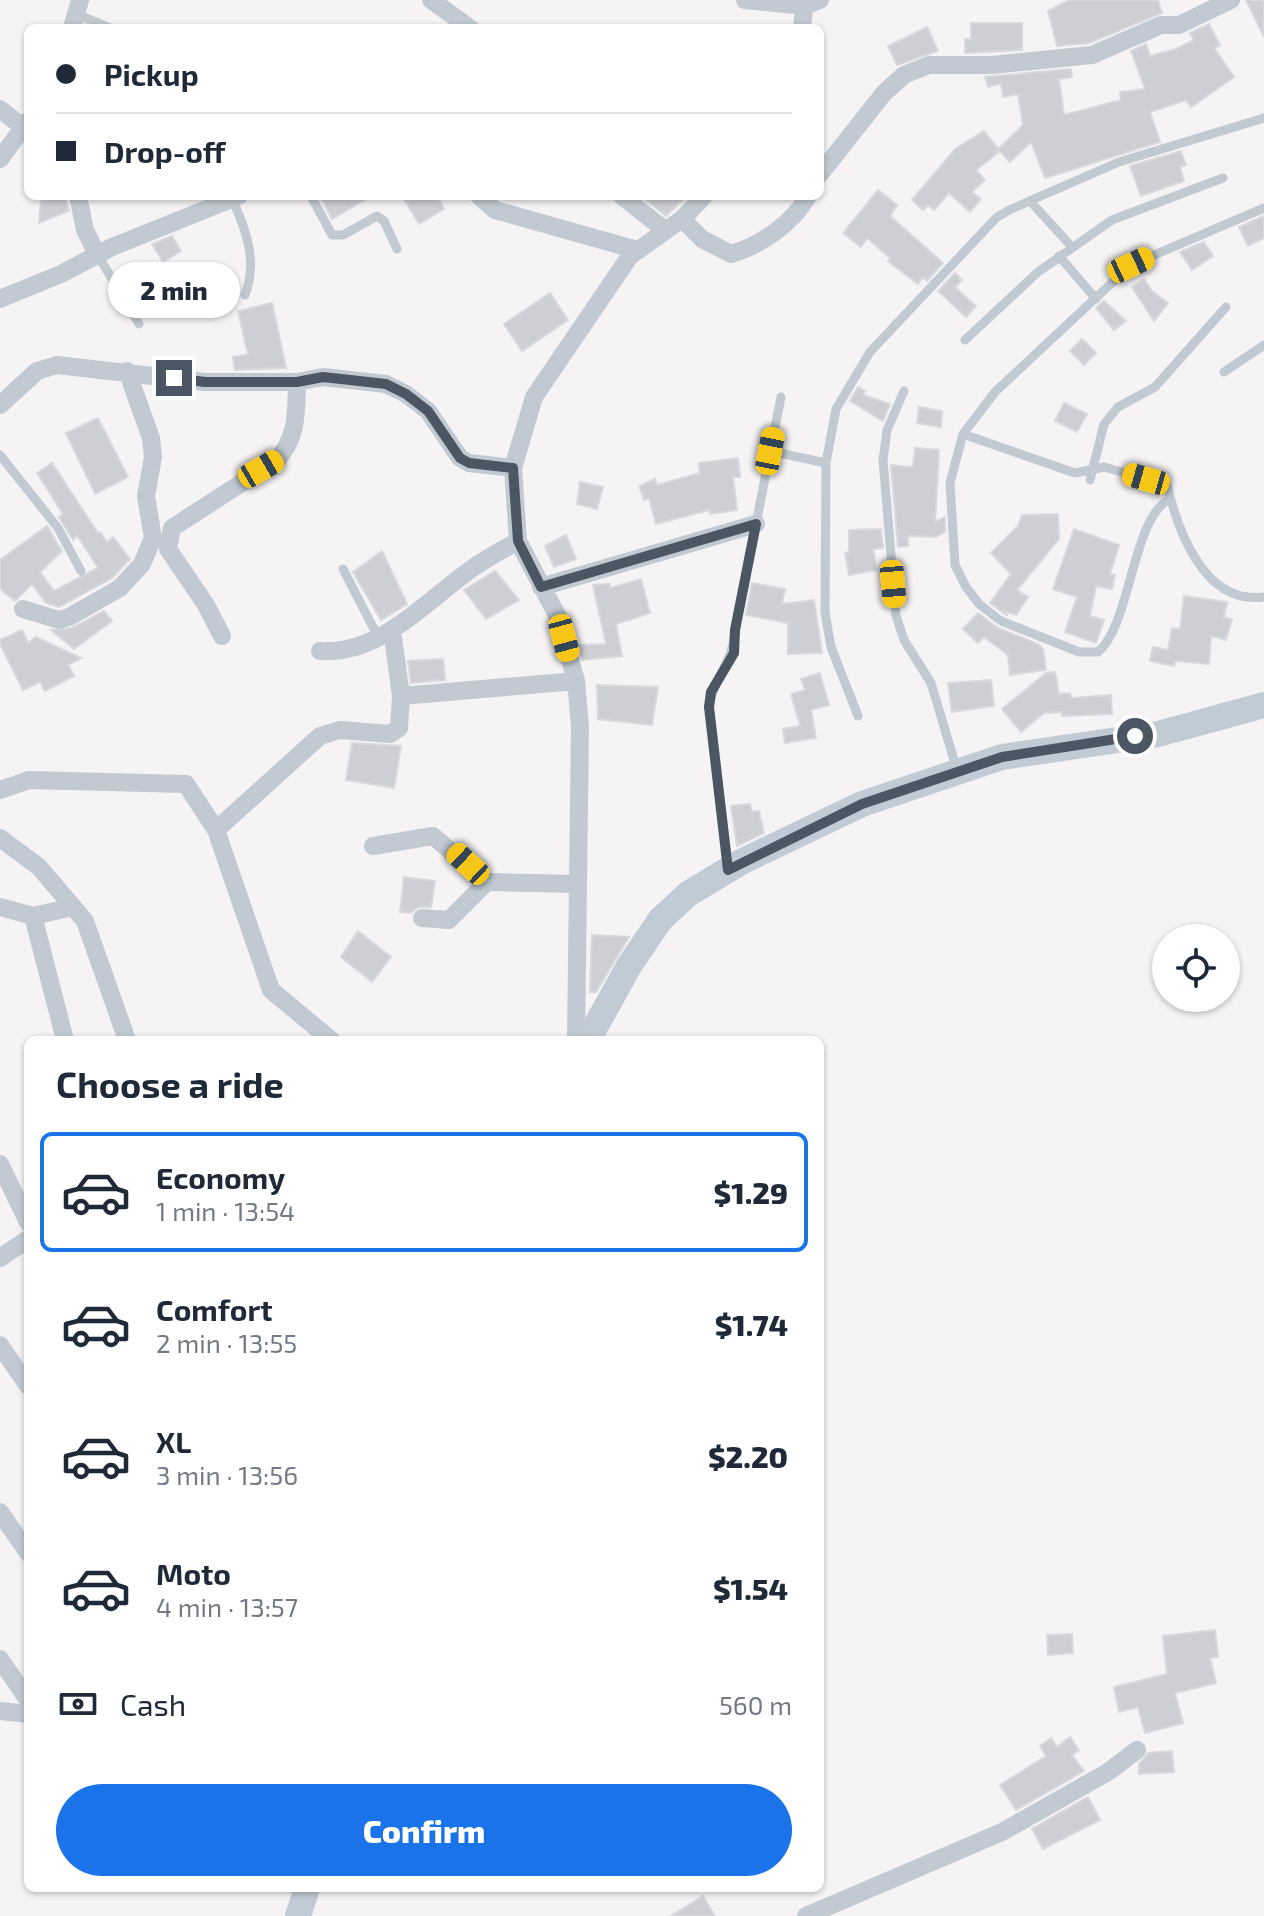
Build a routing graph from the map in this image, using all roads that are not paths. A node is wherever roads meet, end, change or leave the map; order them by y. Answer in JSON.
{"nodes":[{"id":1,"x":431,"y":0,"type":"edge"},
{"id":2,"x":745,"y":0,"type":"edge"},
{"id":3,"x":1231,"y":0,"type":"edge"},
{"id":4,"x":810,"y":2,"type":"edge"},
{"id":5,"x":76,"y":14,"type":"edge"},
{"id":6,"x":100,"y":24,"type":"edge"},
{"id":7,"x":464,"y":24,"type":"edge"},
{"id":8,"x":803,"y":24,"type":"edge"},
{"id":9,"x":0,"y":109,"type":"edge"},
{"id":10,"x":1264,"y":118,"type":"edge"},
{"id":11,"x":24,"y":123,"type":"edge"},
{"id":12,"x":24,"y":127,"type":"edge"},
{"id":13,"x":0,"y":159,"type":"edge"},
{"id":14,"x":824,"y":169,"type":"edge"},
{"id":15,"x":1223,"y":178,"type":"dead end"},
{"id":16,"x":79,"y":200,"type":"edge"},
{"id":17,"x":230,"y":200,"type":"edge"},
{"id":18,"x":236,"y":200,"type":"edge"},
{"id":19,"x":313,"y":200,"type":"edge"},
{"id":20,"x":484,"y":200,"type":"edge"},
{"id":21,"x":627,"y":200,"type":"edge"},
{"id":22,"x":700,"y":200,"type":"edge"},
{"id":23,"x":806,"y":200,"type":"edge"},
{"id":24,"x":1030,"y":201,"type":"junction"},
{"id":25,"x":1264,"y":208,"type":"edge"},
{"id":26,"x":682,"y":219,"type":"junction"},
{"id":27,"x":666,"y":231,"type":"junction"},
{"id":28,"x":1072,"y":247,"type":"junction"},
{"id":29,"x":397,"y":249,"type":"dead end"},
{"id":30,"x":637,"y":250,"type":"junction"},
{"id":31,"x":97,"y":254,"type":"junction"},
{"id":32,"x":1059,"y":256,"type":"junction"},
{"id":33,"x":245,"y":295,"type":"dead end"},
{"id":34,"x":0,"y":299,"type":"edge"},
{"id":35,"x":1096,"y":299,"type":"junction"},
{"id":36,"x":1226,"y":307,"type":"dead end"},
{"id":37,"x":139,"y":324,"type":"dead end"},
{"id":38,"x":965,"y":340,"type":"dead end"},
{"id":39,"x":1264,"y":345,"type":"edge"},
{"id":40,"x":127,"y":371,"type":"junction"},
{"id":41,"x":1224,"y":372,"type":"dead end"},
{"id":42,"x":297,"y":382,"type":"junction"},
{"id":43,"x":904,"y":391,"type":"dead end"},
{"id":44,"x":781,"y":397,"type":"dead end"},
{"id":45,"x":0,"y":405,"type":"edge"},
{"id":46,"x":963,"y":434,"type":"junction"},
{"id":47,"x":770,"y":451,"type":"junction"},
{"id":48,"x":0,"y":455,"type":"edge"},
{"id":49,"x":826,"y":463,"type":"junction"},
{"id":50,"x":513,"y":468,"type":"junction"},
{"id":51,"x":1091,"y":474,"type":"junction"},
{"id":52,"x":1170,"y":499,"type":"junction"},
{"id":53,"x":756,"y":524,"type":"junction"},
{"id":54,"x":518,"y":541,"type":"junction"},
{"id":55,"x":343,"y":569,"type":"dead end"},
{"id":56,"x":81,"y":571,"type":"dead end"},
{"id":57,"x":541,"y":587,"type":"junction"},
{"id":58,"x":1264,"y":597,"type":"edge"},
{"id":59,"x":23,"y":609,"type":"dead end"},
{"id":60,"x":385,"y":634,"type":"junction"},
{"id":61,"x":222,"y":636,"type":"dead end"},
{"id":62,"x":320,"y":651,"type":"dead end"},
{"id":63,"x":576,"y":681,"type":"junction"},
{"id":64,"x":401,"y":696,"type":"junction"},
{"id":65,"x":1264,"y":705,"type":"edge"},
{"id":66,"x":858,"y":716,"type":"dead end"},
{"id":67,"x":957,"y":772,"type":"junction"},
{"id":68,"x":0,"y":790,"type":"edge"},
{"id":69,"x":216,"y":830,"type":"junction"},
{"id":70,"x":0,"y":838,"type":"edge"},
{"id":71,"x":373,"y":846,"type":"dead end"},
{"id":72,"x":728,"y":870,"type":"junction"},
{"id":73,"x":487,"y":882,"type":"junction"},
{"id":74,"x":576,"y":884,"type":"junction"},
{"id":75,"x":0,"y":907,"type":"edge"},
{"id":76,"x":73,"y":907,"type":"junction"},
{"id":77,"x":33,"y":916,"type":"junction"},
{"id":78,"x":422,"y":918,"type":"dead end"},
{"id":79,"x":64,"y":1036,"type":"edge"},
{"id":80,"x":126,"y":1036,"type":"edge"},
{"id":81,"x":326,"y":1036,"type":"edge"},
{"id":82,"x":576,"y":1036,"type":"edge"},
{"id":83,"x":590,"y":1036,"type":"edge"},
{"id":84,"x":0,"y":1164,"type":"edge"},
{"id":85,"x":0,"y":1180,"type":"edge"},
{"id":86,"x":17,"y":1204,"type":"junction"},
{"id":87,"x":24,"y":1215,"type":"edge"},
{"id":88,"x":24,"y":1242,"type":"edge"},
{"id":89,"x":0,"y":1258,"type":"edge"},
{"id":90,"x":2,"y":1354,"type":"edge"},
{"id":91,"x":24,"y":1356,"type":"edge"},
{"id":92,"x":24,"y":1381,"type":"edge"},
{"id":93,"x":0,"y":1512,"type":"edge"},
{"id":94,"x":24,"y":1547,"type":"edge"},
{"id":95,"x":0,"y":1659,"type":"edge"},
{"id":96,"x":24,"y":1694,"type":"edge"},
{"id":97,"x":0,"y":1711,"type":"edge"},
{"id":98,"x":24,"y":1714,"type":"edge"},
{"id":99,"x":1137,"y":1750,"type":"dead end"},
{"id":100,"x":306,"y":1892,"type":"edge"},
{"id":101,"x":298,"y":1916,"type":"edge"},
{"id":102,"x":806,"y":1916,"type":"edge"}],
"edges":[{"from":1,"to":7,"type":"street"},
{"from":2,"to":4,"type":"street"},
{"from":3,"to":14,"type":"street"},
{"from":4,"to":8,"type":"street"},
{"from":5,"to":6,"type":"lane"},
{"from":9,"to":11,"type":"street"},
{"from":10,"to":24,"type":"lane"},
{"from":12,"to":13,"type":"street"},
{"from":15,"to":28,"type":"lane"},
{"from":16,"to":31,"type":"street"},
{"from":17,"to":31,"type":"street"},
{"from":18,"to":33,"type":"lane"},
{"from":19,"to":29,"type":"lane"},
{"from":20,"to":30,"type":"street"},
{"from":21,"to":27,"type":"street"},
{"from":22,"to":26,"type":"street"},
{"from":23,"to":26,"type":"street"},
{"from":24,"to":28,"type":"lane"},
{"from":24,"to":49,"type":"lane"},
{"from":25,"to":35,"type":"lane"},
{"from":26,"to":27,"type":"street"},
{"from":27,"to":30,"type":"street"},
{"from":28,"to":32,"type":"lane"},
{"from":30,"to":50,"type":"street"},
{"from":31,"to":34,"type":"street"},
{"from":31,"to":37,"type":"lane"},
{"from":32,"to":35,"type":"lane"},
{"from":32,"to":38,"type":"lane"},
{"from":35,"to":46,"type":"lane"},
{"from":36,"to":51,"type":"lane"},
{"from":39,"to":41,"type":"lane"},
{"from":40,"to":42,"type":"street"},
{"from":40,"to":45,"type":"street"},
{"from":40,"to":59,"type":"street"},
{"from":42,"to":50,"type":"street"},
{"from":42,"to":61,"type":"street"},
{"from":43,"to":67,"type":"lane"},
{"from":44,"to":47,"type":"lane"},
{"from":46,"to":51,"type":"lane"},
{"from":46,"to":52,"type":"lane"},
{"from":47,"to":49,"type":"lane"},
{"from":47,"to":53,"type":"lane"},
{"from":48,"to":56,"type":"lane"},
{"from":49,"to":66,"type":"lane"},
{"from":50,"to":54,"type":"street"},
{"from":51,"to":52,"type":"lane"},
{"from":52,"to":58,"type":"lane"},
{"from":53,"to":57,"type":"street"},
{"from":53,"to":72,"type":"lane"},
{"from":54,"to":57,"type":"street"},
{"from":54,"to":60,"type":"street"},
{"from":55,"to":60,"type":"lane"},
{"from":57,"to":63,"type":"street"},
{"from":60,"to":62,"type":"street"},
{"from":60,"to":64,"type":"street"},
{"from":63,"to":64,"type":"street"},
{"from":63,"to":74,"type":"street"},
{"from":64,"to":69,"type":"street"},
{"from":65,"to":67,"type":"main road"},
{"from":67,"to":72,"type":"main road"},
{"from":68,"to":69,"type":"street"},
{"from":69,"to":81,"type":"street"},
{"from":70,"to":76,"type":"street"},
{"from":71,"to":73,"type":"street"},
{"from":72,"to":83,"type":"main road"},
{"from":73,"to":74,"type":"street"},
{"from":73,"to":78,"type":"street"},
{"from":74,"to":82,"type":"street"},
{"from":75,"to":77,"type":"street"},
{"from":76,"to":77,"type":"street"},
{"from":76,"to":80,"type":"street"},
{"from":77,"to":79,"type":"street"},
{"from":84,"to":86,"type":"street"},
{"from":85,"to":86,"type":"street"},
{"from":86,"to":87,"type":"street"},
{"from":88,"to":89,"type":"street"},
{"from":90,"to":91,"type":"street"},
{"from":90,"to":92,"type":"street"},
{"from":93,"to":94,"type":"street"},
{"from":95,"to":96,"type":"street"},
{"from":97,"to":98,"type":"street"},
{"from":99,"to":102,"type":"street"},
{"from":100,"to":101,"type":"main road"}]}
